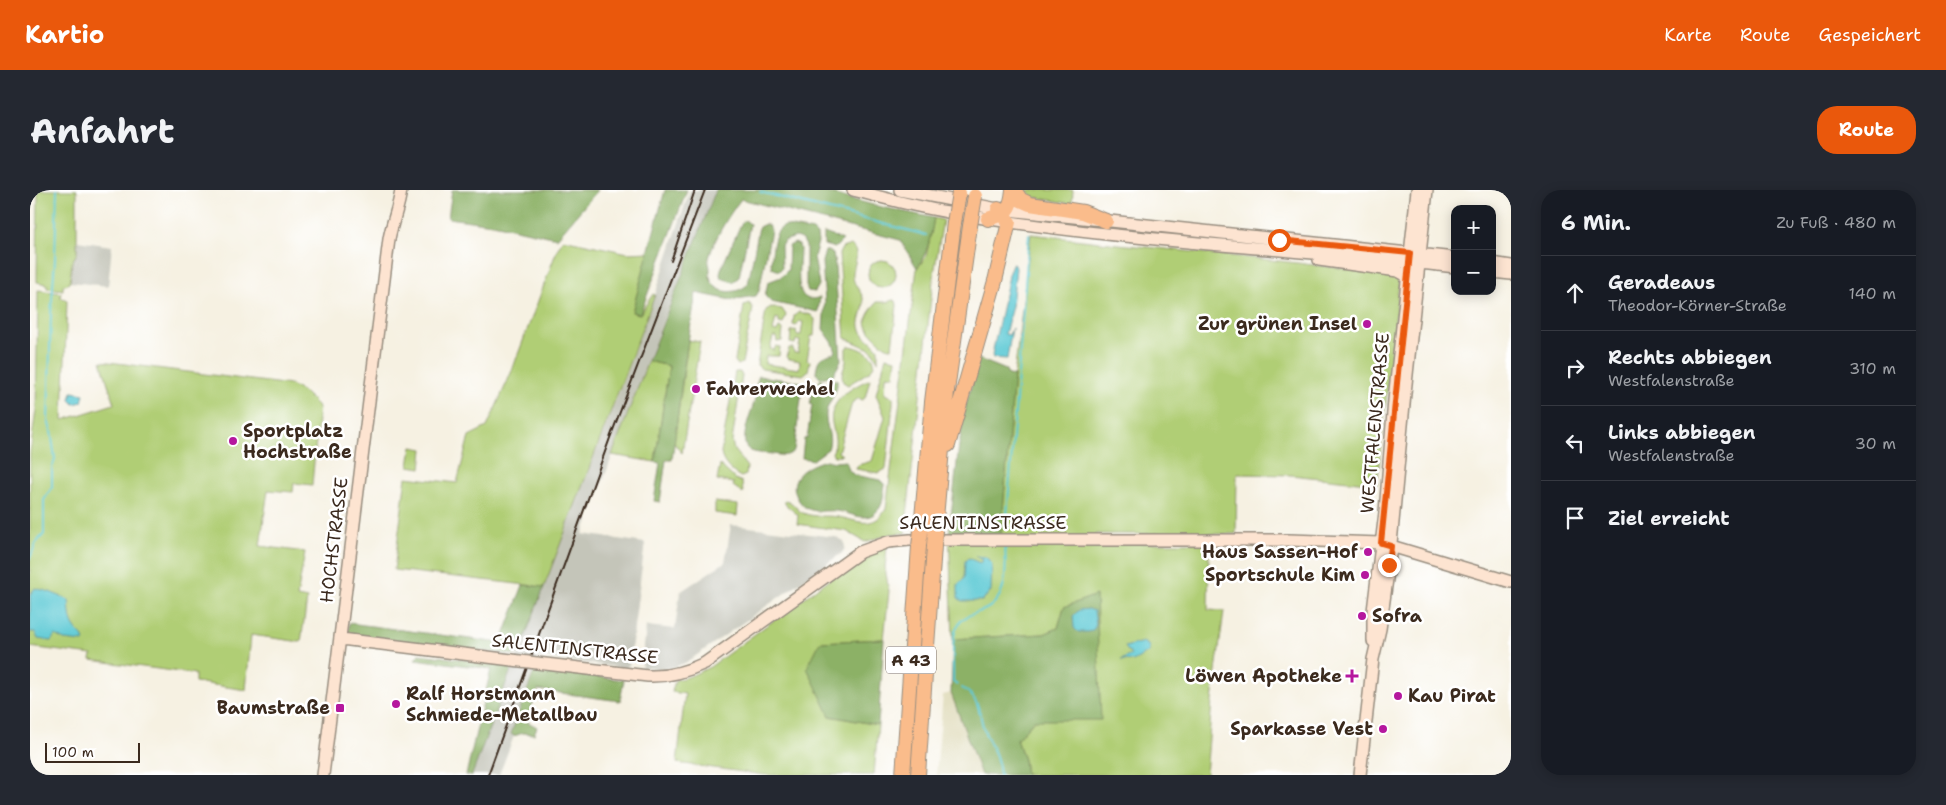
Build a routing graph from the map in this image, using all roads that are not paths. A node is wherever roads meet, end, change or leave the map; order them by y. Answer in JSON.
{"nodes":[{"id":1,"x":394,"y":190,"type":"edge"},
{"id":2,"x":401,"y":190,"type":"edge"},
{"id":3,"x":852,"y":190,"type":"edge"},
{"id":4,"x":900,"y":190,"type":"edge"},
{"id":5,"x":1013,"y":190,"type":"edge"},
{"id":6,"x":1417,"y":190,"type":"edge"},
{"id":7,"x":1427,"y":190,"type":"edge"},
{"id":8,"x":960,"y":192,"type":"edge"},
{"id":9,"x":976,"y":193,"type":"edge"},
{"id":10,"x":1001,"y":215,"type":"junction"},
{"id":11,"x":392,"y":221,"type":"junction"},
{"id":12,"x":1106,"y":221,"type":"junction"},
{"id":13,"x":1281,"y":251,"type":"junction"},
{"id":14,"x":1415,"y":258,"type":"junction"},
{"id":15,"x":1451,"y":258,"type":"edge"},
{"id":16,"x":1496,"y":264,"type":"edge"},
{"id":17,"x":1451,"y":266,"type":"edge"},
{"id":18,"x":1511,"y":266,"type":"edge"},
{"id":19,"x":1496,"y":272,"type":"edge"},
{"id":20,"x":1511,"y":274,"type":"edge"},
{"id":21,"x":1407,"y":276,"type":"junction"},
{"id":22,"x":938,"y":499,"type":"junction"},
{"id":23,"x":1386,"y":544,"type":"junction"},
{"id":24,"x":1511,"y":582,"type":"edge"},
{"id":25,"x":341,"y":639,"type":"junction"},
{"id":26,"x":323,"y":775,"type":"edge"},
{"id":27,"x":903,"y":775,"type":"edge"},
{"id":28,"x":918,"y":775,"type":"edge"},
{"id":29,"x":1360,"y":775,"type":"edge"}],
"edges":[{"from":1,"to":11,"type":"main road","name":"HOCHSTRASSE"},
{"from":2,"to":11,"type":"main road","name":"HOCHSTRASSE"},
{"from":3,"to":10,"type":"main road"},
{"from":4,"to":10,"type":"main road"},
{"from":5,"to":10,"type":"highway"},
{"from":5,"to":12,"type":"highway"},
{"from":6,"to":14,"type":"main road","name":"WESTFALENSTRASSE"},
{"from":7,"to":14,"type":"main road","name":"WESTFALENSTRASSE"},
{"from":8,"to":27,"type":"highway","number":"A 43","bridge":true},
{"from":9,"to":22,"type":"highway","number":"A 43","bridge":true},
{"from":10,"to":12,"type":"main road"},
{"from":10,"to":13,"type":"main road"},
{"from":10,"to":22,"type":"highway"},
{"from":11,"to":25,"type":"main road","name":"HOCHSTRASSE"},
{"from":12,"to":14,"type":"main road"},
{"from":13,"to":14,"type":"main road"},
{"from":13,"to":21,"type":"main road"},
{"from":14,"to":15,"type":"main road"},
{"from":14,"to":17,"type":"main road"},
{"from":14,"to":21,"type":"main road","name":"WESTFALENSTRASSE"},
{"from":14,"to":23,"type":"main road","name":"WESTFALENSTRASSE"},
{"from":16,"to":18,"type":"main road"},
{"from":19,"to":20,"type":"main road"},
{"from":21,"to":23,"type":"main road","name":"WESTFALENSTRASSE"},
{"from":22,"to":28,"type":"highway","number":"A 43","bridge":true},
{"from":23,"to":24,"type":"main road","name":"SALENTINSTRASSE"},
{"from":23,"to":25,"type":"main road","name":"SALENTINSTRASSE","bridge":true},
{"from":23,"to":29,"type":"main road","name":"WESTFALENSTRASSE"},
{"from":25,"to":26,"type":"main road","name":"HOCHSTRASSE"}]}
